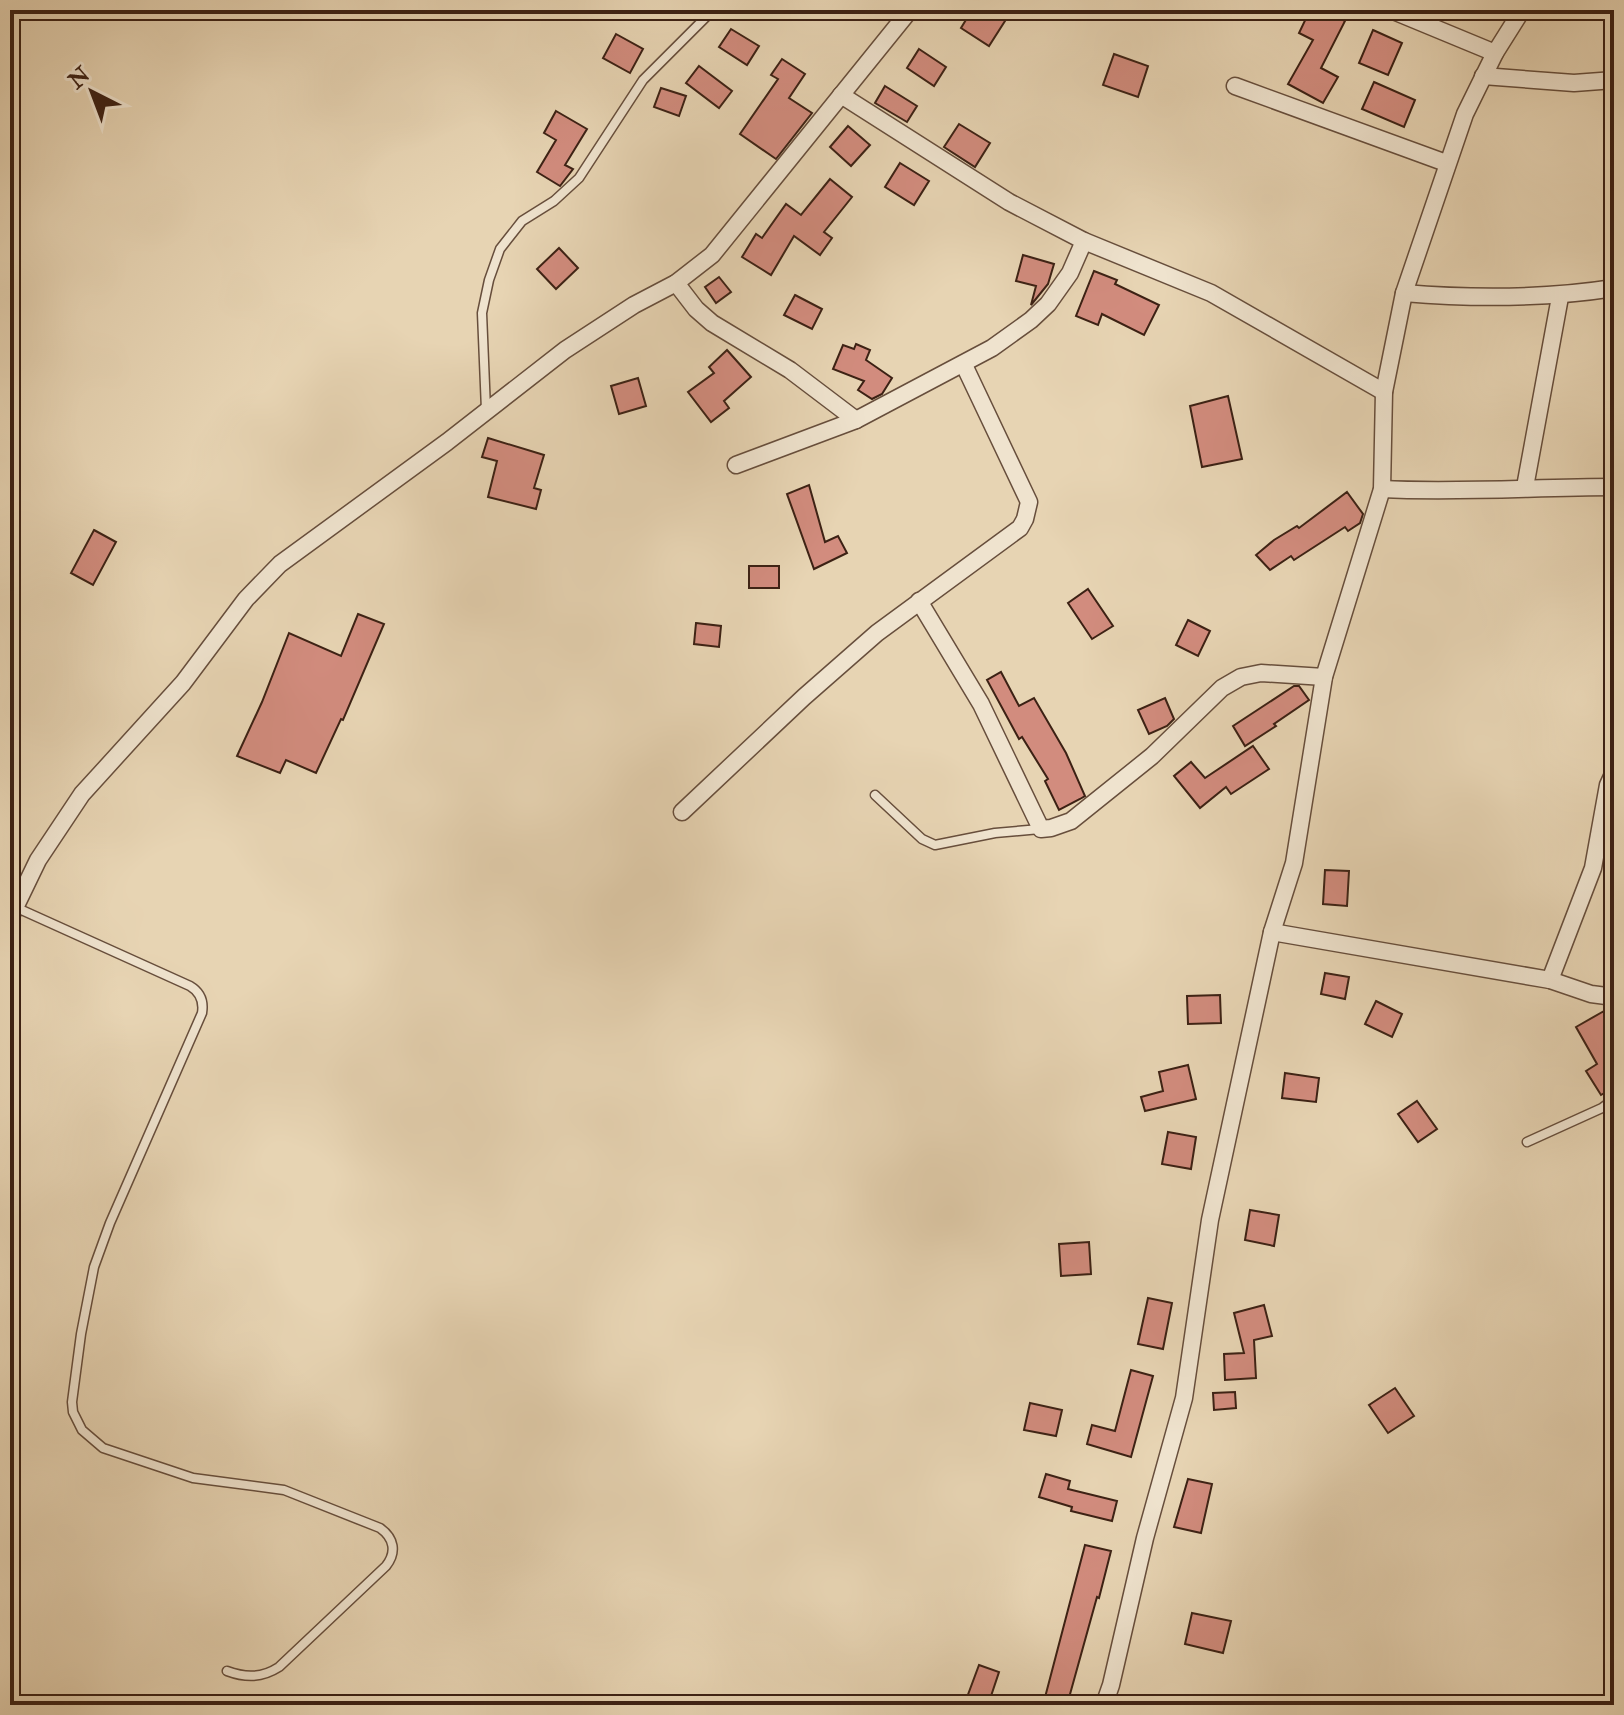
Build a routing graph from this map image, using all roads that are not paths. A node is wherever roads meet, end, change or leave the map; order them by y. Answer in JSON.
{"nodes":[{"id":1,"x":713,"y":10,"type":"edge"},
{"id":2,"x":1391,"y":10,"type":"edge"},
{"id":3,"x":1522,"y":10,"type":"edge"},
{"id":4,"x":908,"y":11,"type":"edge"},
{"id":5,"x":1495,"y":53,"type":"junction"},
{"id":6,"x":1483,"y":76,"type":"junction"},
{"id":7,"x":1614,"y":80,"type":"edge"},
{"id":8,"x":1235,"y":86,"type":"dead end"},
{"id":9,"x":841,"y":95,"type":"junction"},
{"id":10,"x":1446,"y":163,"type":"junction"},
{"id":11,"x":1084,"y":241,"type":"junction"},
{"id":12,"x":676,"y":283,"type":"junction"},
{"id":13,"x":1614,"y":288,"type":"edge"},
{"id":14,"x":1404,"y":293,"type":"junction"},
{"id":15,"x":1560,"y":297,"type":"junction"},
{"id":16,"x":964,"y":365,"type":"junction"},
{"id":17,"x":1384,"y":392,"type":"junction"},
{"id":18,"x":487,"y":411,"type":"junction"},
{"id":19,"x":856,"y":420,"type":"junction"},
{"id":20,"x":736,"y":465,"type":"dead end"},
{"id":21,"x":1525,"y":487,"type":"junction"},
{"id":22,"x":1614,"y":487,"type":"edge"},
{"id":23,"x":1382,"y":489,"type":"junction"},
{"id":24,"x":919,"y":601,"type":"junction"},
{"id":25,"x":1324,"y":677,"type":"junction"},
{"id":26,"x":1614,"y":772,"type":"edge"},
{"id":27,"x":875,"y":795,"type":"dead end"},
{"id":28,"x":682,"y":812,"type":"dead end"},
{"id":29,"x":1041,"y":829,"type":"junction"},
{"id":30,"x":13,"y":913,"type":"edge"},
{"id":31,"x":1272,"y":932,"type":"junction"},
{"id":32,"x":1550,"y":980,"type":"junction"},
{"id":33,"x":1614,"y":997,"type":"edge"},
{"id":34,"x":1614,"y":1099,"type":"edge"},
{"id":35,"x":1527,"y":1142,"type":"dead end"},
{"id":36,"x":227,"y":1671,"type":"dead end"},
{"id":37,"x":1104,"y":1705,"type":"edge"}],
"edges":[{"from":1,"to":18,"type":"lane"},
{"from":2,"to":5,"type":"street"},
{"from":3,"to":5,"type":"street"},
{"from":4,"to":9,"type":"street"},
{"from":5,"to":6,"type":"street"},
{"from":6,"to":7,"type":"street"},
{"from":6,"to":10,"type":"street"},
{"from":8,"to":10,"type":"street"},
{"from":9,"to":11,"type":"street"},
{"from":9,"to":12,"type":"street"},
{"from":10,"to":14,"type":"street"},
{"from":11,"to":16,"type":"street"},
{"from":11,"to":17,"type":"street"},
{"from":12,"to":18,"type":"street"},
{"from":12,"to":19,"type":"street"},
{"from":13,"to":15,"type":"street"},
{"from":14,"to":15,"type":"street"},
{"from":14,"to":17,"type":"street"},
{"from":15,"to":21,"type":"street"},
{"from":16,"to":19,"type":"street"},
{"from":16,"to":24,"type":"street"},
{"from":17,"to":23,"type":"street"},
{"from":18,"to":30,"type":"street"},
{"from":19,"to":20,"type":"street"},
{"from":21,"to":22,"type":"street"},
{"from":21,"to":23,"type":"street"},
{"from":23,"to":25,"type":"street"},
{"from":24,"to":28,"type":"street"},
{"from":24,"to":29,"type":"street"},
{"from":25,"to":29,"type":"street"},
{"from":25,"to":31,"type":"street"},
{"from":26,"to":32,"type":"street"},
{"from":27,"to":29,"type":"lane"},
{"from":30,"to":36,"type":"lane"},
{"from":31,"to":32,"type":"street"},
{"from":31,"to":37,"type":"street"},
{"from":32,"to":33,"type":"street"},
{"from":34,"to":35,"type":"lane"}]}
